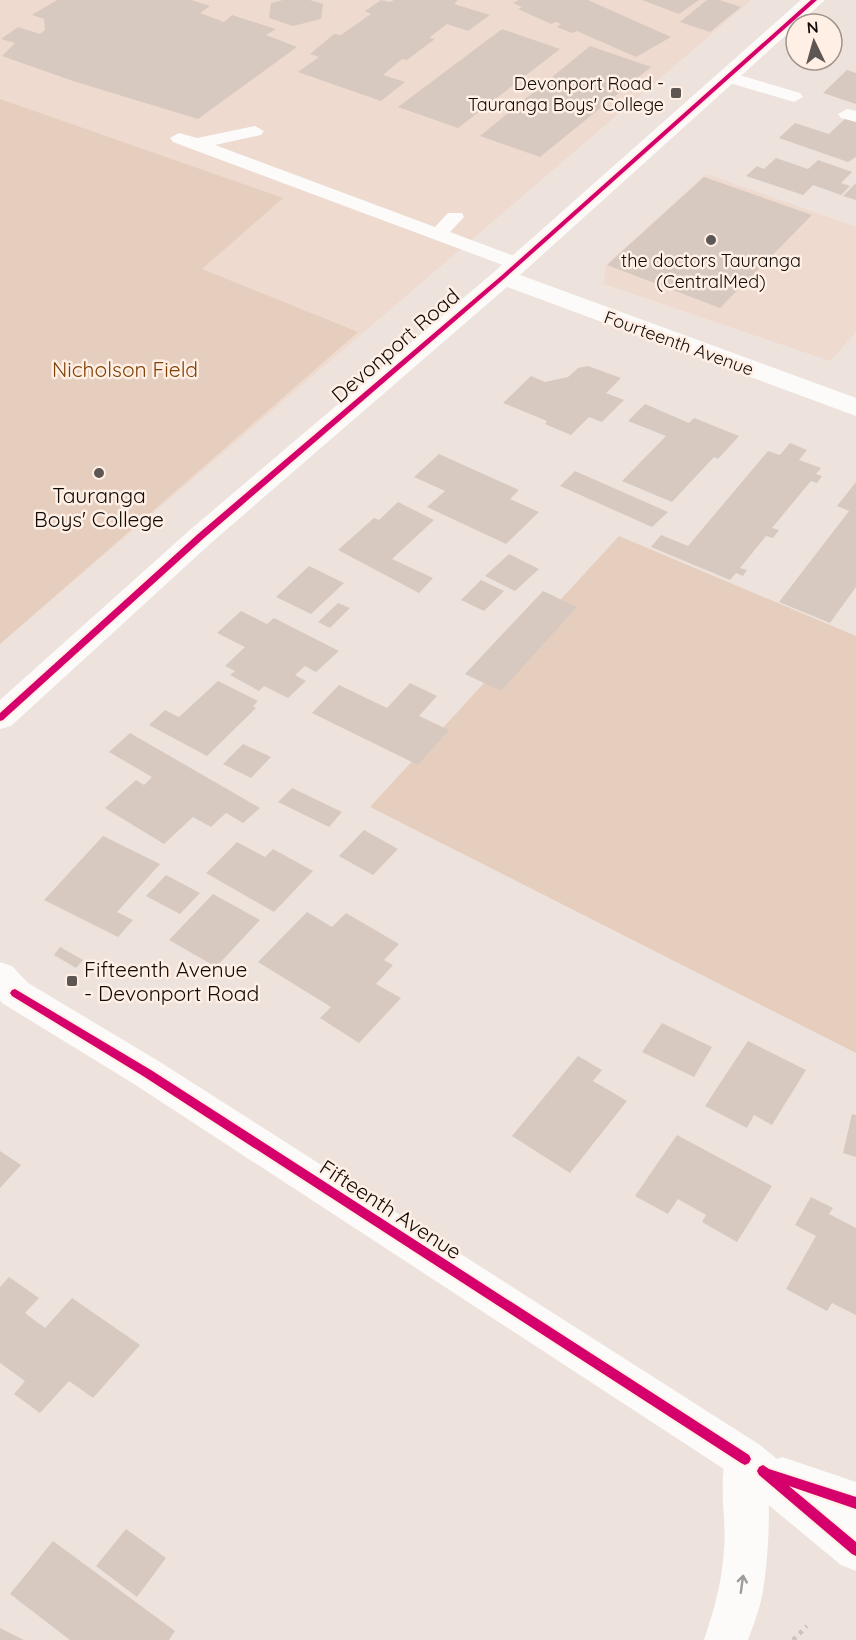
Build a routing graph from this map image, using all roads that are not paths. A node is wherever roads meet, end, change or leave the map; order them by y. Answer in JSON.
{"nodes":[{"id":1,"x":814,"y":0,"type":"edge"},
{"id":2,"x":729,"y":77,"type":"junction"},
{"id":3,"x":794,"y":97,"type":"dead end"},
{"id":4,"x":255,"y":131,"type":"dead end"},
{"id":5,"x":455,"y":217,"type":"dead end"},
{"id":6,"x":436,"y":235,"type":"junction"},
{"id":7,"x":510,"y":271,"type":"junction"},
{"id":8,"x":856,"y":408,"type":"edge"},
{"id":9,"x":0,"y":718,"type":"edge"},
{"id":10,"x":5,"y":987,"type":"edge"},
{"id":11,"x":754,"y":1465,"type":"junction"},
{"id":12,"x":856,"y":1503,"type":"edge"},
{"id":13,"x":856,"y":1550,"type":"edge"},
{"id":14,"x":726,"y":1640,"type":"edge"}],
"edges":[{"from":1,"to":2,"type":"street","name":"Devonport Road"},
{"from":2,"to":3,"type":"lane"},
{"from":2,"to":7,"type":"street","name":"Devonport Road"},
{"from":4,"to":6,"type":"lane"},
{"from":5,"to":6,"type":"lane"},
{"from":6,"to":7,"type":"lane"},
{"from":7,"to":8,"type":"street","name":"Fourteenth Avenue"},
{"from":7,"to":9,"type":"street","name":"Devonport Road"},
{"from":10,"to":11,"type":"street","name":"Fifteenth Avenue"},
{"from":11,"to":12,"type":"street","name":"Fifteenth Avenue"},
{"from":11,"to":13,"type":"street","name":"Fifteenth Avenue"},
{"from":14,"to":11,"type":"street","one_way":true}]}
